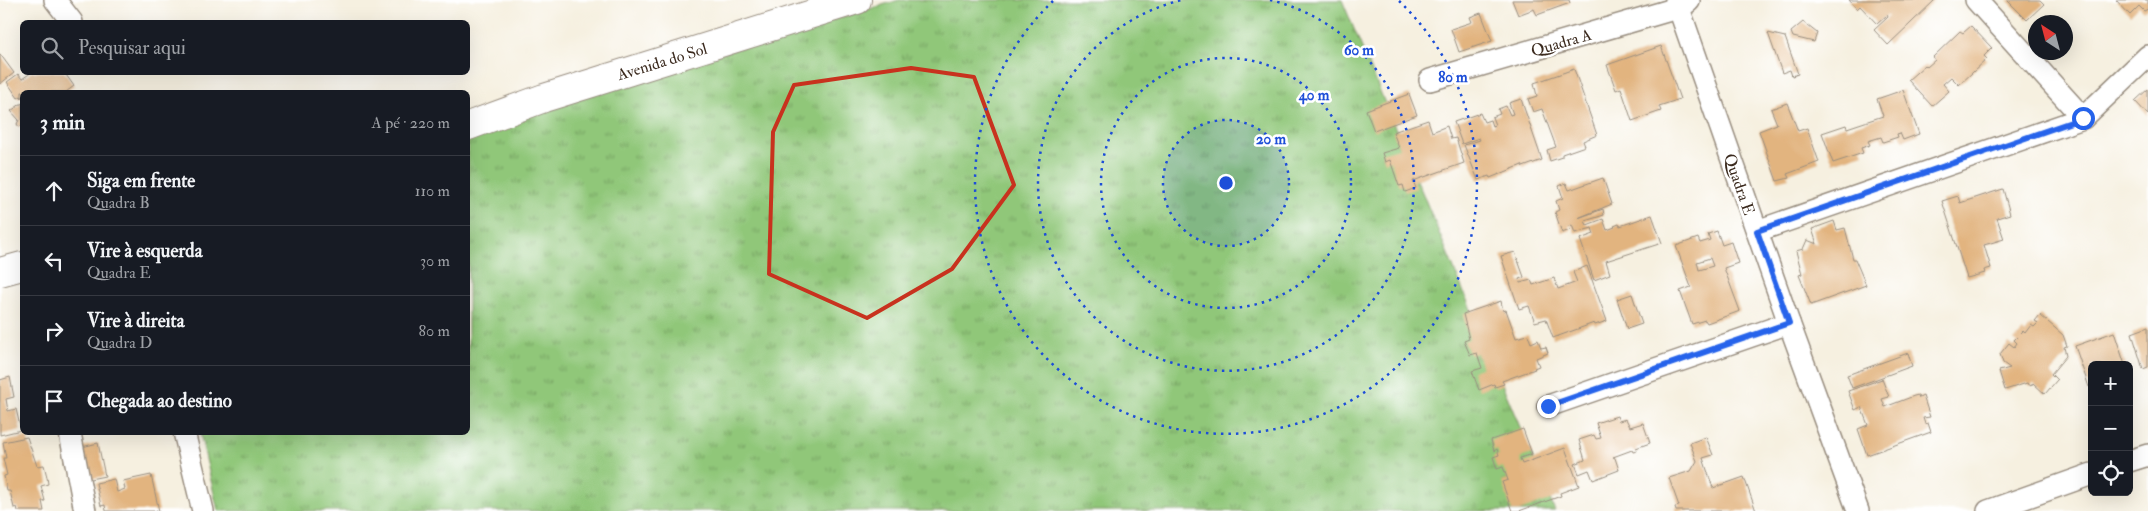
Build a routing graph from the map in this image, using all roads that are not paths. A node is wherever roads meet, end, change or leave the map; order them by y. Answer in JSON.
{"nodes":[{"id":1,"x":55,"y":0,"type":"edge"},
{"id":2,"x":857,"y":0,"type":"edge"},
{"id":3,"x":1976,"y":0,"type":"edge"},
{"id":4,"x":1676,"y":8,"type":"edge"},
{"id":5,"x":70,"y":20,"type":"edge"},
{"id":6,"x":2148,"y":56,"type":"edge"},
{"id":7,"x":1430,"y":80,"type":"dead end"},
{"id":8,"x":2083,"y":118,"type":"junction"},
{"id":9,"x":470,"y":125,"type":"edge"},
{"id":10,"x":1757,"y":231,"type":"junction"},
{"id":11,"x":20,"y":267,"type":"edge"},
{"id":12,"x":0,"y":272,"type":"edge"},
{"id":13,"x":1789,"y":323,"type":"junction"},
{"id":14,"x":1548,"y":406,"type":"dead end"},
{"id":15,"x":70,"y":435,"type":"edge"},
{"id":16,"x":185,"y":435,"type":"edge"},
{"id":17,"x":2148,"y":455,"type":"edge"},
{"id":18,"x":2133,"y":460,"type":"edge"},
{"id":19,"x":2088,"y":475,"type":"edge"},
{"id":20,"x":85,"y":511,"type":"edge"},
{"id":21,"x":203,"y":511,"type":"edge"},
{"id":22,"x":1858,"y":511,"type":"edge"},
{"id":23,"x":1988,"y":511,"type":"edge"}],
"edges":[{"from":1,"to":5,"type":"street"},
{"from":2,"to":9,"type":"street","name":"Avenida do Sol"},
{"from":3,"to":8,"type":"street"},
{"from":4,"to":7,"type":"street","name":"Quadra A"},
{"from":4,"to":10,"type":"street","name":"Quadra E"},
{"from":6,"to":8,"type":"street"},
{"from":8,"to":10,"type":"street"},
{"from":10,"to":13,"type":"street","name":"Quadra E"},
{"from":11,"to":12,"type":"street"},
{"from":13,"to":14,"type":"street"},
{"from":13,"to":22,"type":"street","name":"Quadra E"},
{"from":15,"to":20,"type":"street"},
{"from":16,"to":21,"type":"street"},
{"from":17,"to":18,"type":"street"},
{"from":19,"to":23,"type":"street"}]}
